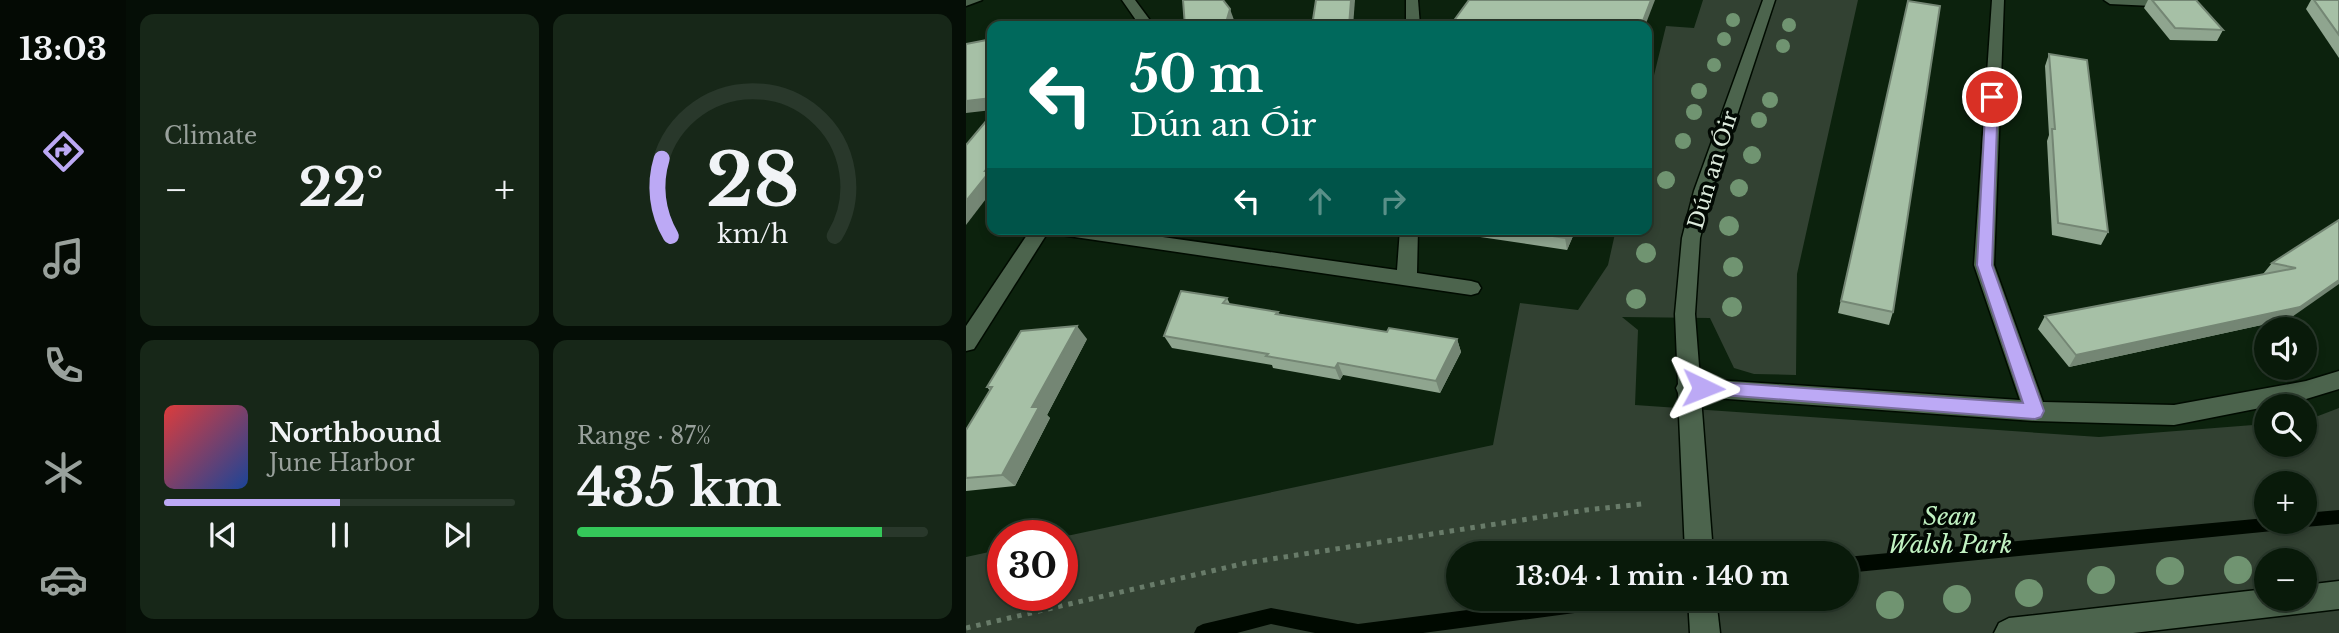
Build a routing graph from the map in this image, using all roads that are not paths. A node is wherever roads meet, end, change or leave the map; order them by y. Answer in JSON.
{"nodes":[{"id":1,"x":976,"y":0,"type":"edge"},
{"id":2,"x":1128,"y":0,"type":"edge"},
{"id":3,"x":1412,"y":0,"type":"edge"},
{"id":4,"x":1769,"y":0,"type":"edge"},
{"id":5,"x":1998,"y":0,"type":"edge"},
{"id":6,"x":2110,"y":0,"type":"edge"},
{"id":7,"x":966,"y":2,"type":"edge"},
{"id":8,"x":2187,"y":3,"type":"edge"},
{"id":9,"x":1143,"y":21,"type":"edge"},
{"id":10,"x":1413,"y":21,"type":"edge"},
{"id":11,"x":1037,"y":235,"type":"edge"},
{"id":12,"x":1103,"y":235,"type":"edge"},
{"id":13,"x":1409,"y":235,"type":"edge"},
{"id":14,"x":1408,"y":278,"type":"junction"},
{"id":15,"x":1471,"y":288,"type":"dead end"},
{"id":16,"x":966,"y":343,"type":"edge"},
{"id":17,"x":2339,"y":380,"type":"edge"},
{"id":18,"x":1688,"y":388,"type":"junction"},
{"id":19,"x":2035,"y":411,"type":"junction"},
{"id":20,"x":1698,"y":541,"type":"edge"},
{"id":21,"x":2339,"y":595,"type":"edge"},
{"id":22,"x":1703,"y":611,"type":"edge"},
{"id":23,"x":1705,"y":633,"type":"edge"},
{"id":24,"x":2009,"y":633,"type":"edge"}],
"edges":[{"from":1,"to":7,"type":"street"},
{"from":2,"to":9,"type":"street"},
{"from":3,"to":10,"type":"street"},
{"from":4,"to":18,"type":"street","name":"Dún an Óir"},
{"from":5,"to":19,"type":"street"},
{"from":6,"to":8,"type":"street"},
{"from":11,"to":16,"type":"street"},
{"from":12,"to":14,"type":"street"},
{"from":13,"to":14,"type":"street"},
{"from":14,"to":15,"type":"street"},
{"from":17,"to":19,"type":"street"},
{"from":18,"to":19,"type":"street"},
{"from":18,"to":20,"type":"street","name":"Dún an Óir"},
{"from":21,"to":24,"type":"street"},
{"from":22,"to":23,"type":"street"}]}
